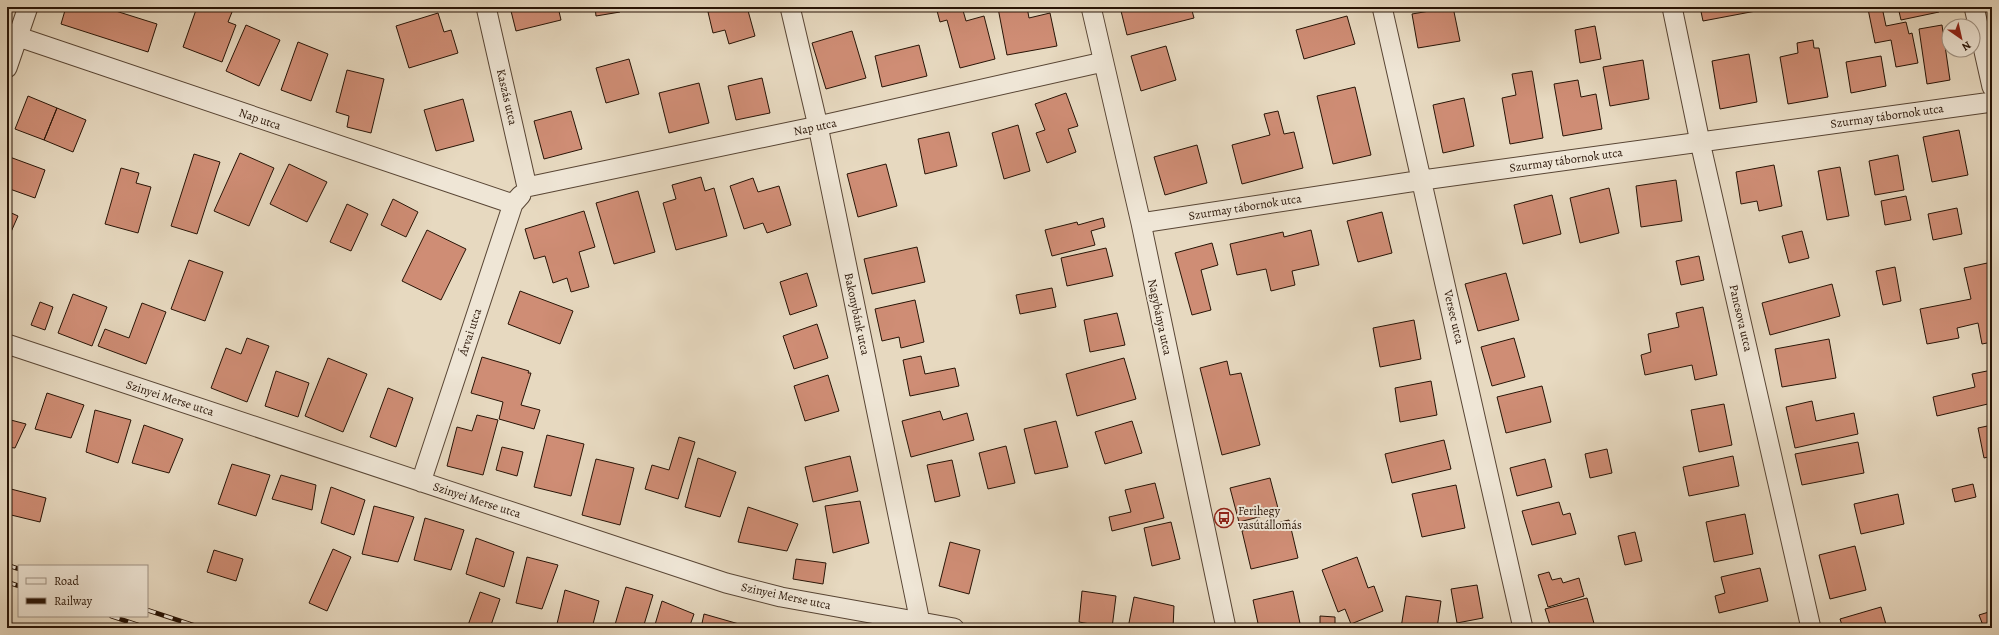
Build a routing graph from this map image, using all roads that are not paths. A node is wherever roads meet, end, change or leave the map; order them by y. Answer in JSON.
{"nodes":[{"id":1,"x":28,"y":7,"type":"edge"},
{"id":2,"x":486,"y":7,"type":"edge"},
{"id":3,"x":790,"y":7,"type":"edge"},
{"id":4,"x":1091,"y":7,"type":"edge"},
{"id":5,"x":1382,"y":7,"type":"edge"},
{"id":6,"x":1672,"y":7,"type":"edge"},
{"id":7,"x":1974,"y":7,"type":"edge"},
{"id":8,"x":12,"y":35,"type":"edge"},
{"id":9,"x":1103,"y":62,"type":"junction"},
{"id":10,"x":7,"y":68,"type":"edge"},
{"id":11,"x":1992,"y":87,"type":"edge"},
{"id":12,"x":1992,"y":102,"type":"edge"},
{"id":13,"x":818,"y":126,"type":"junction"},
{"id":14,"x":1700,"y":142,"type":"junction"},
{"id":15,"x":1423,"y":180,"type":"junction"},
{"id":16,"x":527,"y":187,"type":"junction"},
{"id":17,"x":513,"y":204,"type":"junction"},
{"id":18,"x":1141,"y":223,"type":"junction"},
{"id":19,"x":7,"y":344,"type":"edge"},
{"id":20,"x":421,"y":482,"type":"junction"},
{"id":21,"x":920,"y":622,"type":"junction"},
{"id":22,"x":954,"y":628,"type":"edge"},
{"id":23,"x":1226,"y":628,"type":"edge"},
{"id":24,"x":1523,"y":628,"type":"edge"},
{"id":25,"x":1811,"y":628,"type":"edge"}],
"edges":[{"from":1,"to":8,"type":"street"},
{"from":2,"to":16,"type":"street","name":"Kaszás utca"},
{"from":3,"to":13,"type":"street","name":"Bakonybánk utca"},
{"from":4,"to":9,"type":"street","name":"Nagybánya utca"},
{"from":5,"to":15,"type":"street","name":"Versec utca"},
{"from":6,"to":14,"type":"street","name":"Pancsova utca"},
{"from":7,"to":11,"type":"street"},
{"from":8,"to":10,"type":"street"},
{"from":8,"to":17,"type":"street","name":"Nap utca"},
{"from":9,"to":13,"type":"street","name":"Nap utca"},
{"from":9,"to":18,"type":"street","name":"Nagybánya utca"},
{"from":12,"to":14,"type":"street","name":"Szurmay tábornok utca"},
{"from":13,"to":16,"type":"street","name":"Nap utca"},
{"from":13,"to":21,"type":"street","name":"Bakonybánk utca"},
{"from":14,"to":15,"type":"street","name":"Szurmay tábornok utca"},
{"from":14,"to":25,"type":"street","name":"Pancsova utca"},
{"from":15,"to":18,"type":"street","name":"Szurmay tábornok utca"},
{"from":15,"to":24,"type":"street","name":"Versec utca"},
{"from":16,"to":17,"type":"street","name":"Árvai utca"},
{"from":17,"to":20,"type":"street","name":"Árvai utca"},
{"from":18,"to":23,"type":"street","name":"Nagybánya utca"},
{"from":19,"to":20,"type":"street","name":"Szinyei Merse utca"},
{"from":20,"to":21,"type":"street","name":"Szinyei Merse utca"},
{"from":21,"to":22,"type":"street","name":"Szinyei Merse utca"}]}
